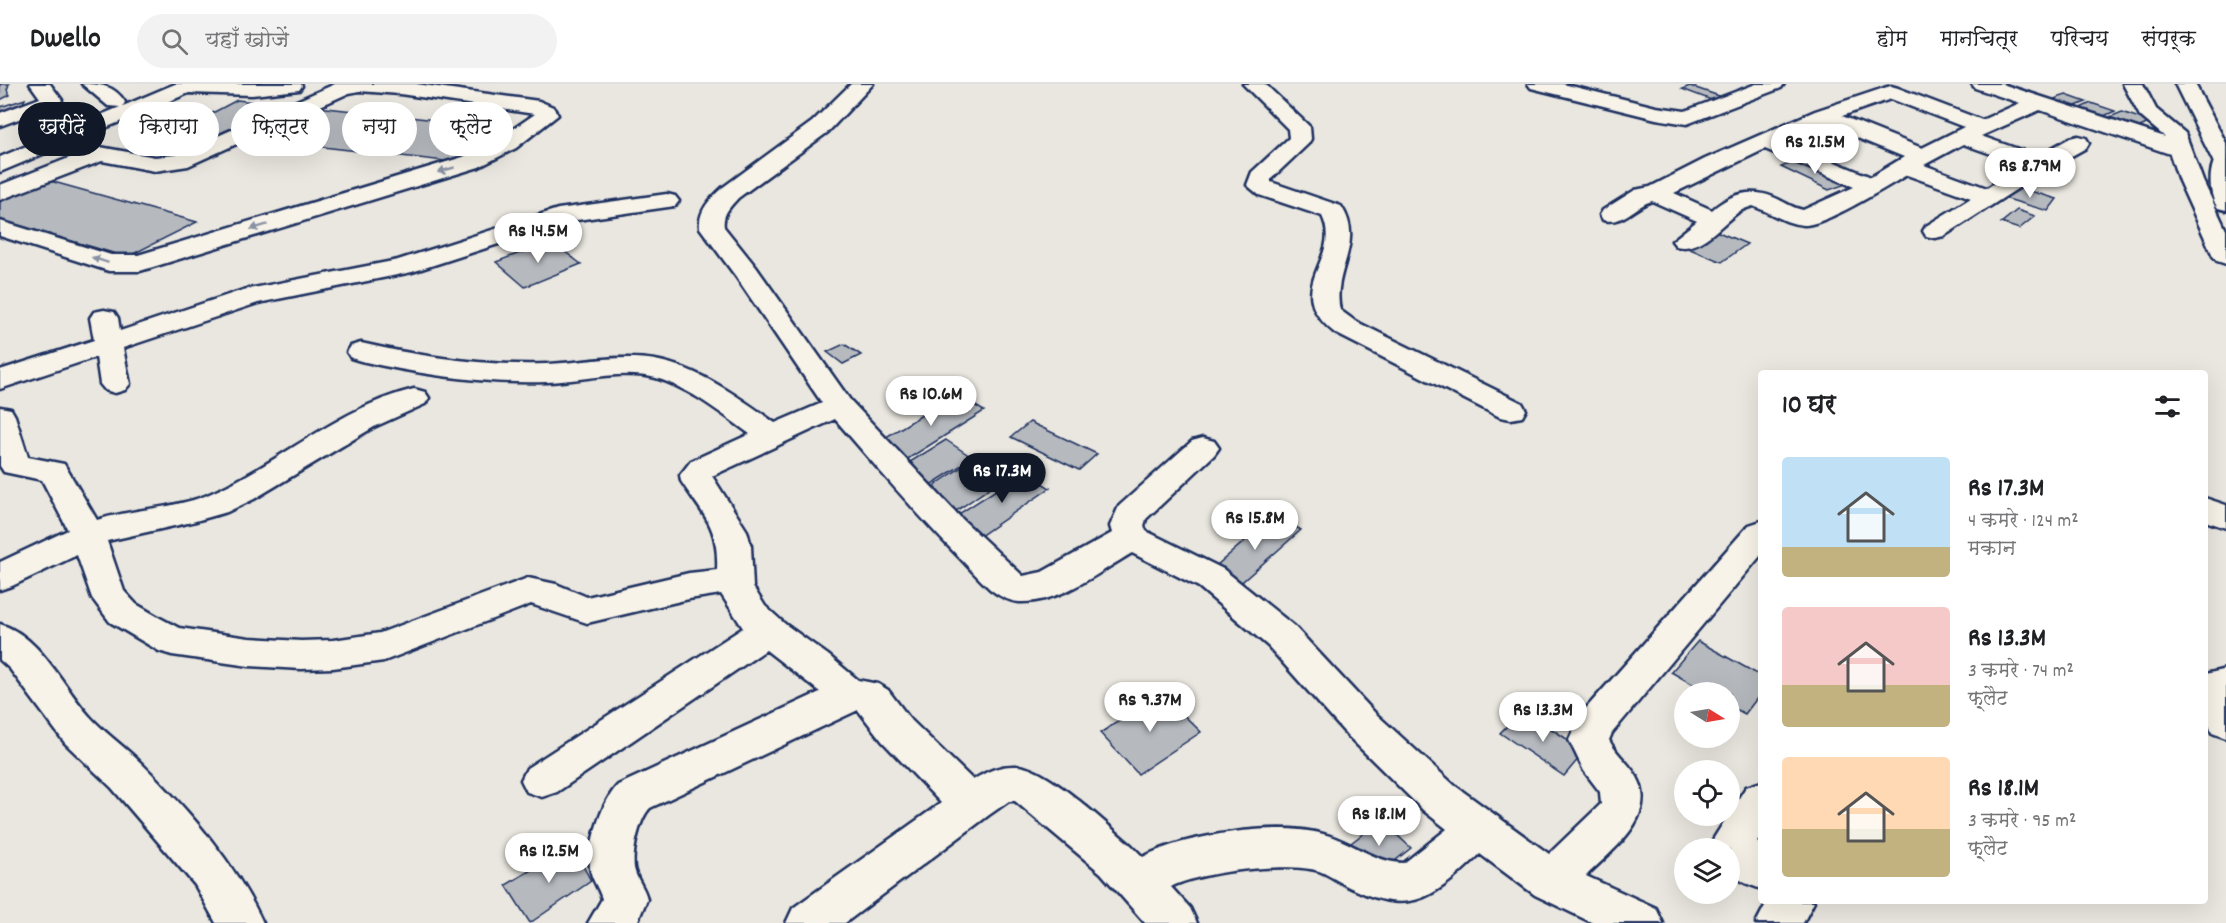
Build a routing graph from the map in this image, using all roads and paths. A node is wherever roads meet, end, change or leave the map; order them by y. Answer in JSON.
{"nodes":[{"id":1,"x":40,"y":84,"type":"edge"},
{"id":2,"x":92,"y":84,"type":"edge"},
{"id":3,"x":159,"y":84,"type":"edge"},
{"id":4,"x":863,"y":84,"type":"edge"},
{"id":5,"x":1253,"y":84,"type":"edge"},
{"id":6,"x":1630,"y":84,"type":"edge"},
{"id":7,"x":1774,"y":84,"type":"edge"},
{"id":8,"x":1982,"y":84,"type":"edge"},
{"id":9,"x":2133,"y":84,"type":"edge"},
{"id":10,"x":2185,"y":84,"type":"edge"},
{"id":11,"x":189,"y":85,"type":"edge"},
{"id":12,"x":292,"y":86,"type":"dead end"},
{"id":13,"x":1555,"y":86,"type":"edge"},
{"id":14,"x":1901,"y":88,"type":"edge"},
{"id":15,"x":1596,"y":98,"type":"junction"},
{"id":16,"x":115,"y":102,"type":"junction"},
{"id":17,"x":2039,"y":103,"type":"junction"},
{"id":18,"x":1823,"y":116,"type":"junction"},
{"id":19,"x":0,"y":120,"type":"edge"},
{"id":20,"x":106,"y":120,"type":"edge"},
{"id":21,"x":1982,"y":127,"type":"junction"},
{"id":22,"x":1962,"y":136,"type":"junction"},
{"id":23,"x":1765,"y":141,"type":"junction"},
{"id":24,"x":2078,"y":143,"type":"dead end"},
{"id":25,"x":6,"y":145,"type":"edge"},
{"id":26,"x":2178,"y":149,"type":"junction"},
{"id":27,"x":106,"y":155,"type":"edge"},
{"id":28,"x":21,"y":156,"type":"edge"},
{"id":29,"x":89,"y":156,"type":"edge"},
{"id":30,"x":1914,"y":161,"type":"junction"},
{"id":31,"x":2040,"y":164,"type":"junction"},
{"id":32,"x":2225,"y":164,"type":"edge"},
{"id":33,"x":0,"y":165,"type":"edge"},
{"id":34,"x":1873,"y":186,"type":"junction"},
{"id":35,"x":0,"y":193,"type":"edge"},
{"id":36,"x":1655,"y":194,"type":"junction"},
{"id":37,"x":1989,"y":197,"type":"junction"},
{"id":38,"x":667,"y":201,"type":"dead end"},
{"id":39,"x":2226,"y":203,"type":"edge"},
{"id":40,"x":1612,"y":215,"type":"dead end"},
{"id":41,"x":1718,"y":217,"type":"junction"},
{"id":42,"x":0,"y":228,"type":"edge"},
{"id":43,"x":1935,"y":231,"type":"dead end"},
{"id":44,"x":1685,"y":241,"type":"dead end"},
{"id":45,"x":2226,"y":256,"type":"edge"},
{"id":46,"x":105,"y":331,"type":"junction"},
{"id":47,"x":361,"y":352,"type":"dead end"},
{"id":48,"x":0,"y":380,"type":"edge"},
{"id":49,"x":115,"y":384,"type":"dead end"},
{"id":50,"x":414,"y":398,"type":"dead end"},
{"id":51,"x":839,"y":406,"type":"junction"},
{"id":52,"x":1511,"y":410,"type":"dead end"},
{"id":53,"x":0,"y":416,"type":"edge"},
{"id":54,"x":773,"y":437,"type":"junction"},
{"id":55,"x":1203,"y":448,"type":"dead end"},
{"id":56,"x":2208,"y":510,"type":"edge"},
{"id":57,"x":2226,"y":517,"type":"edge"},
{"id":58,"x":88,"y":535,"type":"junction"},
{"id":59,"x":1131,"y":538,"type":"junction"},
{"id":60,"x":1758,"y":539,"type":"edge"},
{"id":61,"x":0,"y":577,"type":"edge"},
{"id":62,"x":733,"y":580,"type":"junction"},
{"id":63,"x":768,"y":630,"type":"junction"},
{"id":64,"x":3,"y":645,"type":"edge"},
{"id":65,"x":2226,"y":684,"type":"edge"},
{"id":66,"x":850,"y":695,"type":"junction"},
{"id":67,"x":2226,"y":722,"type":"edge"},
{"id":68,"x":542,"y":780,"type":"dead end"},
{"id":69,"x":970,"y":804,"type":"junction"},
{"id":70,"x":1758,"y":805,"type":"edge"},
{"id":71,"x":1478,"y":829,"type":"junction"},
{"id":72,"x":1758,"y":867,"type":"edge"},
{"id":73,"x":1551,"y":881,"type":"junction"},
{"id":74,"x":1138,"y":884,"type":"junction"},
{"id":75,"x":1790,"y":904,"type":"edge"},
{"id":76,"x":240,"y":923,"type":"edge"},
{"id":77,"x":611,"y":923,"type":"edge"},
{"id":78,"x":809,"y":923,"type":"edge"},
{"id":79,"x":1174,"y":923,"type":"edge"},
{"id":80,"x":1640,"y":923,"type":"edge"},
{"id":81,"x":1779,"y":923,"type":"edge"}],
"edges":[{"from":1,"to":19,"type":"main road"},
{"from":2,"to":16,"type":"main road"},
{"from":3,"to":16,"type":"main road"},
{"from":4,"to":51,"type":"main road"},
{"from":5,"to":52,"type":"main road"},
{"from":6,"to":15,"type":"main road"},
{"from":7,"to":15,"type":"main road"},
{"from":8,"to":17,"type":"main road"},
{"from":9,"to":26,"type":"main road"},
{"from":10,"to":32,"type":"main road"},
{"from":11,"to":12,"type":"main road"},
{"from":11,"to":20,"type":"main road"},
{"from":13,"to":15,"type":"main road"},
{"from":14,"to":18,"type":"main road"},
{"from":14,"to":21,"type":"main road"},
{"from":16,"to":25,"type":"main road"},
{"from":17,"to":21,"type":"main road"},
{"from":17,"to":26,"type":"main road"},
{"from":18,"to":23,"type":"main road"},
{"from":18,"to":30,"type":"main road"},
{"from":21,"to":22,"type":"main road"},
{"from":22,"to":30,"type":"main road"},
{"from":22,"to":31,"type":"main road"},
{"from":23,"to":34,"type":"main road"},
{"from":23,"to":36,"type":"main road"},
{"from":24,"to":31,"type":"main road"},
{"from":26,"to":45,"type":"main road"},
{"from":27,"to":42,"type":"main road","one_way":true},
{"from":28,"to":33,"type":"main road"},
{"from":29,"to":35,"type":"main road"},
{"from":30,"to":34,"type":"main road"},
{"from":30,"to":37,"type":"main road"},
{"from":31,"to":37,"type":"main road"},
{"from":32,"to":39,"type":"main road"},
{"from":34,"to":41,"type":"main road"},
{"from":36,"to":40,"type":"main road"},
{"from":36,"to":41,"type":"main road"},
{"from":37,"to":43,"type":"main road"},
{"from":38,"to":46,"type":"main road"},
{"from":41,"to":44,"type":"main road"},
{"from":46,"to":48,"type":"main road"},
{"from":46,"to":49,"type":"main road"},
{"from":47,"to":54,"type":"main road"},
{"from":50,"to":58,"type":"main road"},
{"from":51,"to":54,"type":"main road"},
{"from":51,"to":59,"type":"main road"},
{"from":53,"to":58,"type":"main road"},
{"from":54,"to":62,"type":"main road"},
{"from":55,"to":59,"type":"main road"},
{"from":56,"to":57,"type":"main road"},
{"from":58,"to":61,"type":"main road"},
{"from":58,"to":62,"type":"main road"},
{"from":59,"to":71,"type":"main road"},
{"from":60,"to":73,"type":"main road"},
{"from":62,"to":63,"type":"main road"},
{"from":63,"to":66,"type":"main road"},
{"from":63,"to":68,"type":"main road"},
{"from":64,"to":76,"type":"main road"},
{"from":65,"to":67,"type":"main road"},
{"from":66,"to":69,"type":"main road"},
{"from":66,"to":77,"type":"main road"},
{"from":69,"to":74,"type":"main road"},
{"from":69,"to":78,"type":"main road"},
{"from":70,"to":72,"type":"main road"},
{"from":71,"to":73,"type":"main road"},
{"from":71,"to":74,"type":"main road"},
{"from":73,"to":80,"type":"main road"},
{"from":74,"to":79,"type":"main road"},
{"from":75,"to":81,"type":"main road"}]}
